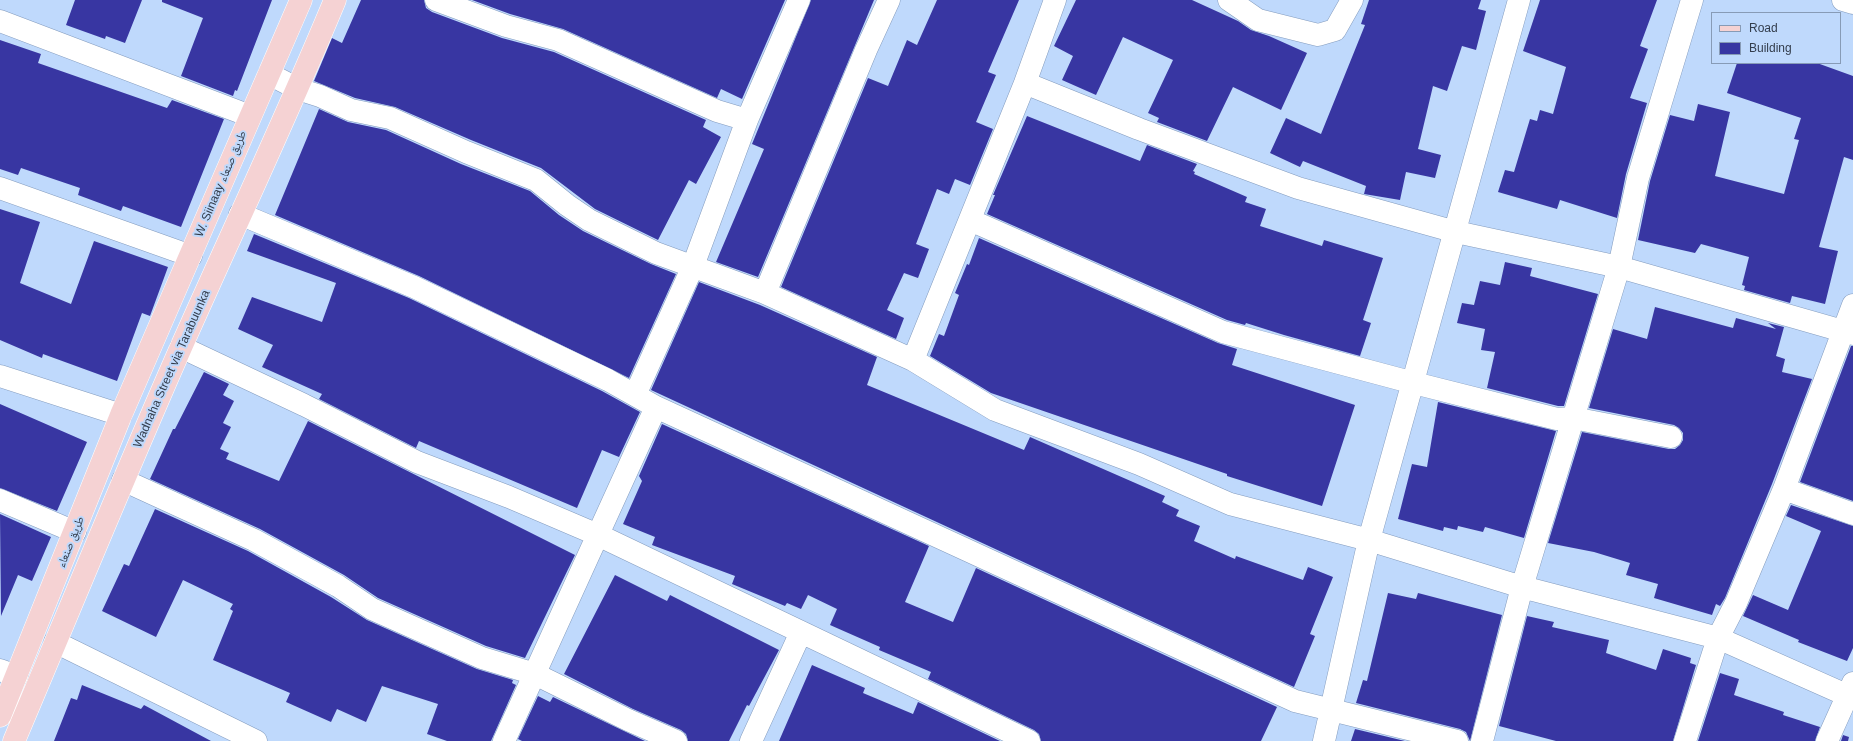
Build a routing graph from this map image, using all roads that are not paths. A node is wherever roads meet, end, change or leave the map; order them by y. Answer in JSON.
{"nodes":[{"id":1,"x":301,"y":0,"type":"edge"},
{"id":2,"x":335,"y":0,"type":"edge"},
{"id":3,"x":436,"y":0,"type":"edge"},
{"id":4,"x":889,"y":0,"type":"edge"},
{"id":5,"x":1055,"y":0,"type":"edge"},
{"id":6,"x":1229,"y":0,"type":"edge"},
{"id":7,"x":1352,"y":0,"type":"edge"},
{"id":8,"x":1519,"y":0,"type":"edge"},
{"id":9,"x":1692,"y":0,"type":"edge"},
{"id":10,"x":796,"y":1,"type":"edge"},
{"id":11,"x":0,"y":21,"type":"edge"},
{"id":12,"x":269,"y":74,"type":"junction"},
{"id":13,"x":1025,"y":82,"type":"junction"},
{"id":14,"x":298,"y":89,"type":"junction"},
{"id":15,"x":250,"y":116,"type":"junction"},
{"id":16,"x":747,"y":120,"type":"junction"},
{"id":17,"x":0,"y":188,"type":"edge"},
{"id":18,"x":240,"y":214,"type":"junction"},
{"id":19,"x":970,"y":220,"type":"junction"},
{"id":20,"x":1456,"y":232,"type":"junction"},
{"id":21,"x":191,"y":256,"type":"junction"},
{"id":22,"x":693,"y":266,"type":"junction"},
{"id":23,"x":1618,"y":267,"type":"junction"},
{"id":24,"x":766,"y":293,"type":"junction"},
{"id":25,"x":1853,"y":306,"type":"edge"},
{"id":26,"x":1849,"y":333,"type":"edge"},
{"id":27,"x":181,"y":347,"type":"junction"},
{"id":28,"x":913,"y":360,"type":"junction"},
{"id":29,"x":142,"y":369,"type":"joint"},
{"id":30,"x":0,"y":376,"type":"edge"},
{"id":31,"x":1414,"y":383,"type":"junction"},
{"id":32,"x":635,"y":395,"type":"junction"},
{"id":33,"x":656,"y":407,"type":"junction"},
{"id":34,"x":121,"y":415,"type":"junction"},
{"id":35,"x":1573,"y":418,"type":"junction"},
{"id":36,"x":1671,"y":437,"type":"dead end"},
{"id":37,"x":123,"y":480,"type":"junction"},
{"id":38,"x":1784,"y":489,"type":"junction"},
{"id":39,"x":0,"y":500,"type":"edge"},
{"id":40,"x":1853,"y":514,"type":"edge"},
{"id":41,"x":75,"y":532,"type":"junction"},
{"id":42,"x":598,"y":535,"type":"junction"},
{"id":43,"x":1369,"y":540,"type":"junction"},
{"id":44,"x":1522,"y":587,"type":"junction"},
{"id":45,"x":801,"y":632,"type":"junction"},
{"id":46,"x":1718,"y":638,"type":"junction"},
{"id":47,"x":56,"y":642,"type":"junction"},
{"id":48,"x":8,"y":673,"type":"edge"},
{"id":49,"x":535,"y":674,"type":"junction"},
{"id":50,"x":1852,"y":692,"type":"edge"},
{"id":51,"x":1332,"y":710,"type":"junction"},
{"id":52,"x":0,"y":716,"type":"edge"},
{"id":53,"x":14,"y":741,"type":"edge"},
{"id":54,"x":256,"y":741,"type":"edge"},
{"id":55,"x":504,"y":741,"type":"edge"},
{"id":56,"x":676,"y":741,"type":"edge"},
{"id":57,"x":751,"y":741,"type":"edge"},
{"id":58,"x":1029,"y":741,"type":"edge"},
{"id":59,"x":1324,"y":741,"type":"edge"},
{"id":60,"x":1457,"y":741,"type":"edge"},
{"id":61,"x":1482,"y":741,"type":"edge"},
{"id":62,"x":1685,"y":741,"type":"edge"},
{"id":63,"x":1827,"y":741,"type":"edge"}],
"edges":[{"from":1,"to":12,"type":"main road","name":"W. Siinaay طريق صنعاء"},
{"from":2,"to":14,"type":"main road","name":"Wadnaha Street via Tarabuunka"},
{"from":3,"to":16,"type":"street"},
{"from":4,"to":24,"type":"street"},
{"from":5,"to":13,"type":"street"},
{"from":6,"to":7,"type":"street"},
{"from":8,"to":20,"type":"street"},
{"from":9,"to":23,"type":"street"},
{"from":10,"to":16,"type":"street"},
{"from":11,"to":15,"type":"street"},
{"from":12,"to":14,"type":"street"},
{"from":12,"to":15,"type":"main road","name":"W. Siinaay طريق صنعاء"},
{"from":13,"to":19,"type":"street"},
{"from":13,"to":20,"type":"street"},
{"from":14,"to":18,"type":"main road","name":"Wadnaha Street via Tarabuunka"},
{"from":14,"to":22,"type":"street"},
{"from":15,"to":21,"type":"main road","name":"W. Siinaay طريق صنعاء"},
{"from":16,"to":22,"type":"street"},
{"from":17,"to":21,"type":"street"},
{"from":18,"to":27,"type":"main road","name":"Wadnaha Street via Tarabuunka"},
{"from":18,"to":32,"type":"street"},
{"from":19,"to":28,"type":"street"},
{"from":19,"to":31,"type":"street"},
{"from":20,"to":23,"type":"street"},
{"from":20,"to":31,"type":"street"},
{"from":21,"to":29,"type":"main road","name":"W. Siinaay طريق صنعاء"},
{"from":22,"to":24,"type":"street"},
{"from":22,"to":32,"type":"street"},
{"from":23,"to":26,"type":"street"},
{"from":23,"to":35,"type":"street"},
{"from":24,"to":28,"type":"street"},
{"from":25,"to":26,"type":"street"},
{"from":26,"to":38,"type":"street"},
{"from":27,"to":37,"type":"main road","name":"Wadnaha Street via Tarabuunka"},
{"from":27,"to":42,"type":"street"},
{"from":28,"to":43,"type":"street"},
{"from":29,"to":34,"type":"main road","name":"طريق صنعاء"},
{"from":30,"to":34,"type":"street"},
{"from":31,"to":35,"type":"street"},
{"from":31,"to":43,"type":"street"},
{"from":32,"to":33,"type":"street"},
{"from":33,"to":42,"type":"street"},
{"from":33,"to":51,"type":"street"},
{"from":34,"to":41,"type":"main road","name":"طريق صنعاء"},
{"from":35,"to":36,"type":"street"},
{"from":35,"to":44,"type":"street"},
{"from":37,"to":47,"type":"main road","name":"Wadnaha Street via Tarabuunka"},
{"from":37,"to":49,"type":"street"},
{"from":38,"to":40,"type":"street"},
{"from":38,"to":46,"type":"street"},
{"from":39,"to":41,"type":"street"},
{"from":41,"to":48,"type":"main road","name":"طريق صنعاء"},
{"from":42,"to":45,"type":"street"},
{"from":42,"to":49,"type":"street"},
{"from":43,"to":44,"type":"street"},
{"from":43,"to":51,"type":"street"},
{"from":44,"to":46,"type":"street"},
{"from":44,"to":61,"type":"street"},
{"from":45,"to":57,"type":"street"},
{"from":45,"to":58,"type":"street"},
{"from":46,"to":50,"type":"street"},
{"from":46,"to":62,"type":"street"},
{"from":47,"to":53,"type":"main road","name":"Wadnaha Street via Tarabuunka"},
{"from":47,"to":54,"type":"street"},
{"from":48,"to":52,"type":"main road","name":"طريق صنعاء"},
{"from":49,"to":55,"type":"street"},
{"from":49,"to":56,"type":"street"},
{"from":50,"to":63,"type":"street"},
{"from":51,"to":59,"type":"street"},
{"from":51,"to":60,"type":"street"}]}
